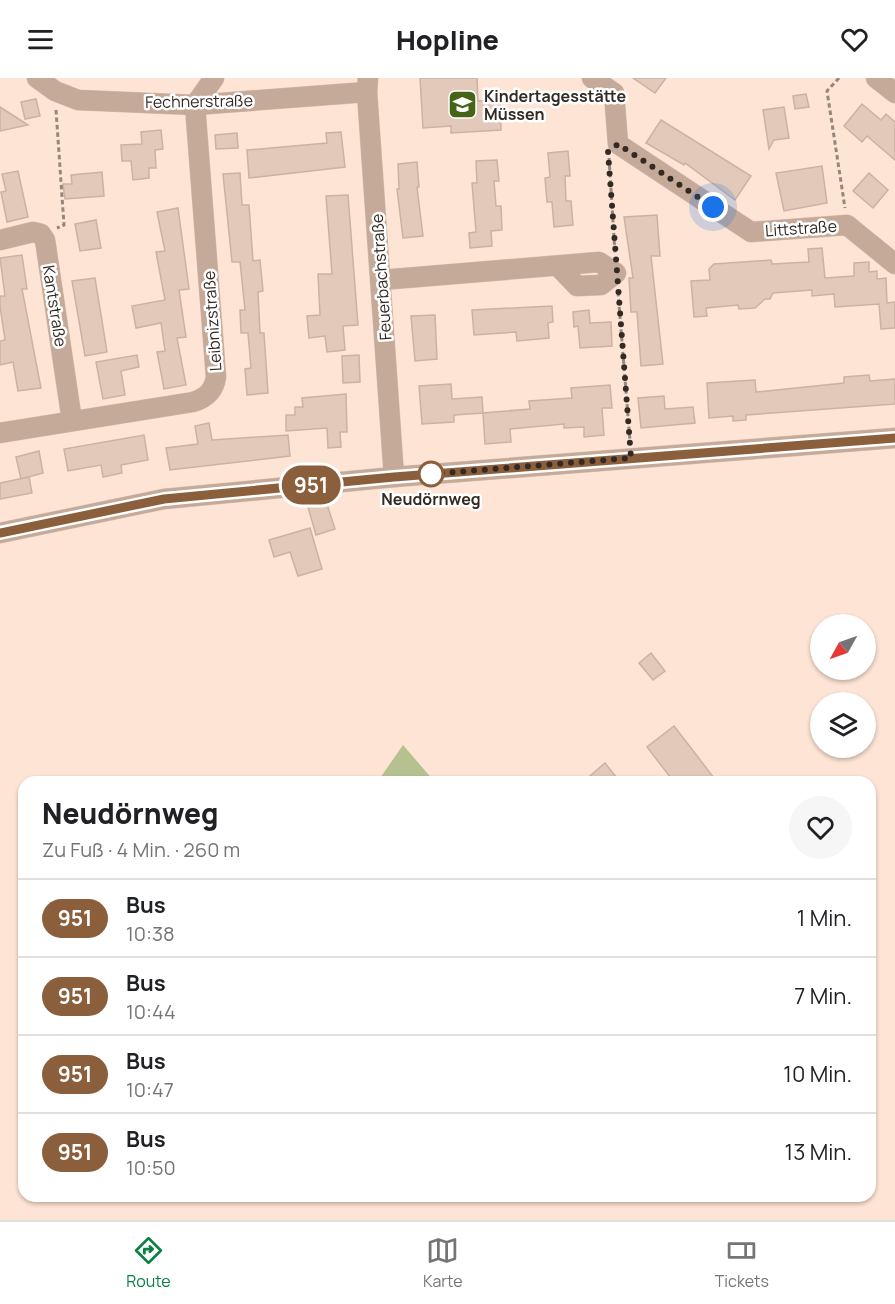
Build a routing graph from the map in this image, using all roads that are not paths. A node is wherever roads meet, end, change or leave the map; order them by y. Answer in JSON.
{"nodes":[{"id":1,"x":37,"y":78,"type":"edge"},
{"id":2,"x":214,"y":78,"type":"edge"},
{"id":3,"x":592,"y":78,"type":"edge"},
{"id":4,"x":876,"y":78,"type":"edge"},
{"id":5,"x":367,"y":85,"type":"edge"},
{"id":6,"x":895,"y":93,"type":"edge"},
{"id":7,"x":195,"y":105,"type":"junction"},
{"id":8,"x":0,"y":240,"type":"edge"},
{"id":9,"x":895,"y":264,"type":"edge"},
{"id":10,"x":616,"y":273,"type":"road end"},
{"id":11,"x":381,"y":280,"type":"junction"},
{"id":12,"x":72,"y":421,"type":"junction"},
{"id":13,"x":0,"y":433,"type":"edge"},
{"id":14,"x":895,"y":438,"type":"edge"},
{"id":15,"x":394,"y":477,"type":"junction"},
{"id":16,"x":0,"y":532,"type":"edge"}],
"edges":[{"from":1,"to":7,"type":"street","name":"Fechnerstraße"},
{"from":2,"to":7,"type":"street"},
{"from":3,"to":9,"type":"street","name":"Littstraße"},
{"from":4,"to":6,"type":"street"},
{"from":5,"to":7,"type":"street","name":"Fechnerstraße"},
{"from":5,"to":11,"type":"street","name":"Feuerbachstraße"},
{"from":7,"to":12,"type":"street","name":"Leibnizstraße"},
{"from":8,"to":12,"type":"street","name":"Kantstraße"},
{"from":10,"to":11,"type":"street"},
{"from":11,"to":15,"type":"street","name":"Feuerbachstraße"},
{"from":12,"to":13,"type":"street","name":"Leibnizstraße"},
{"from":14,"to":15,"type":"street"},
{"from":15,"to":16,"type":"street"}]}
